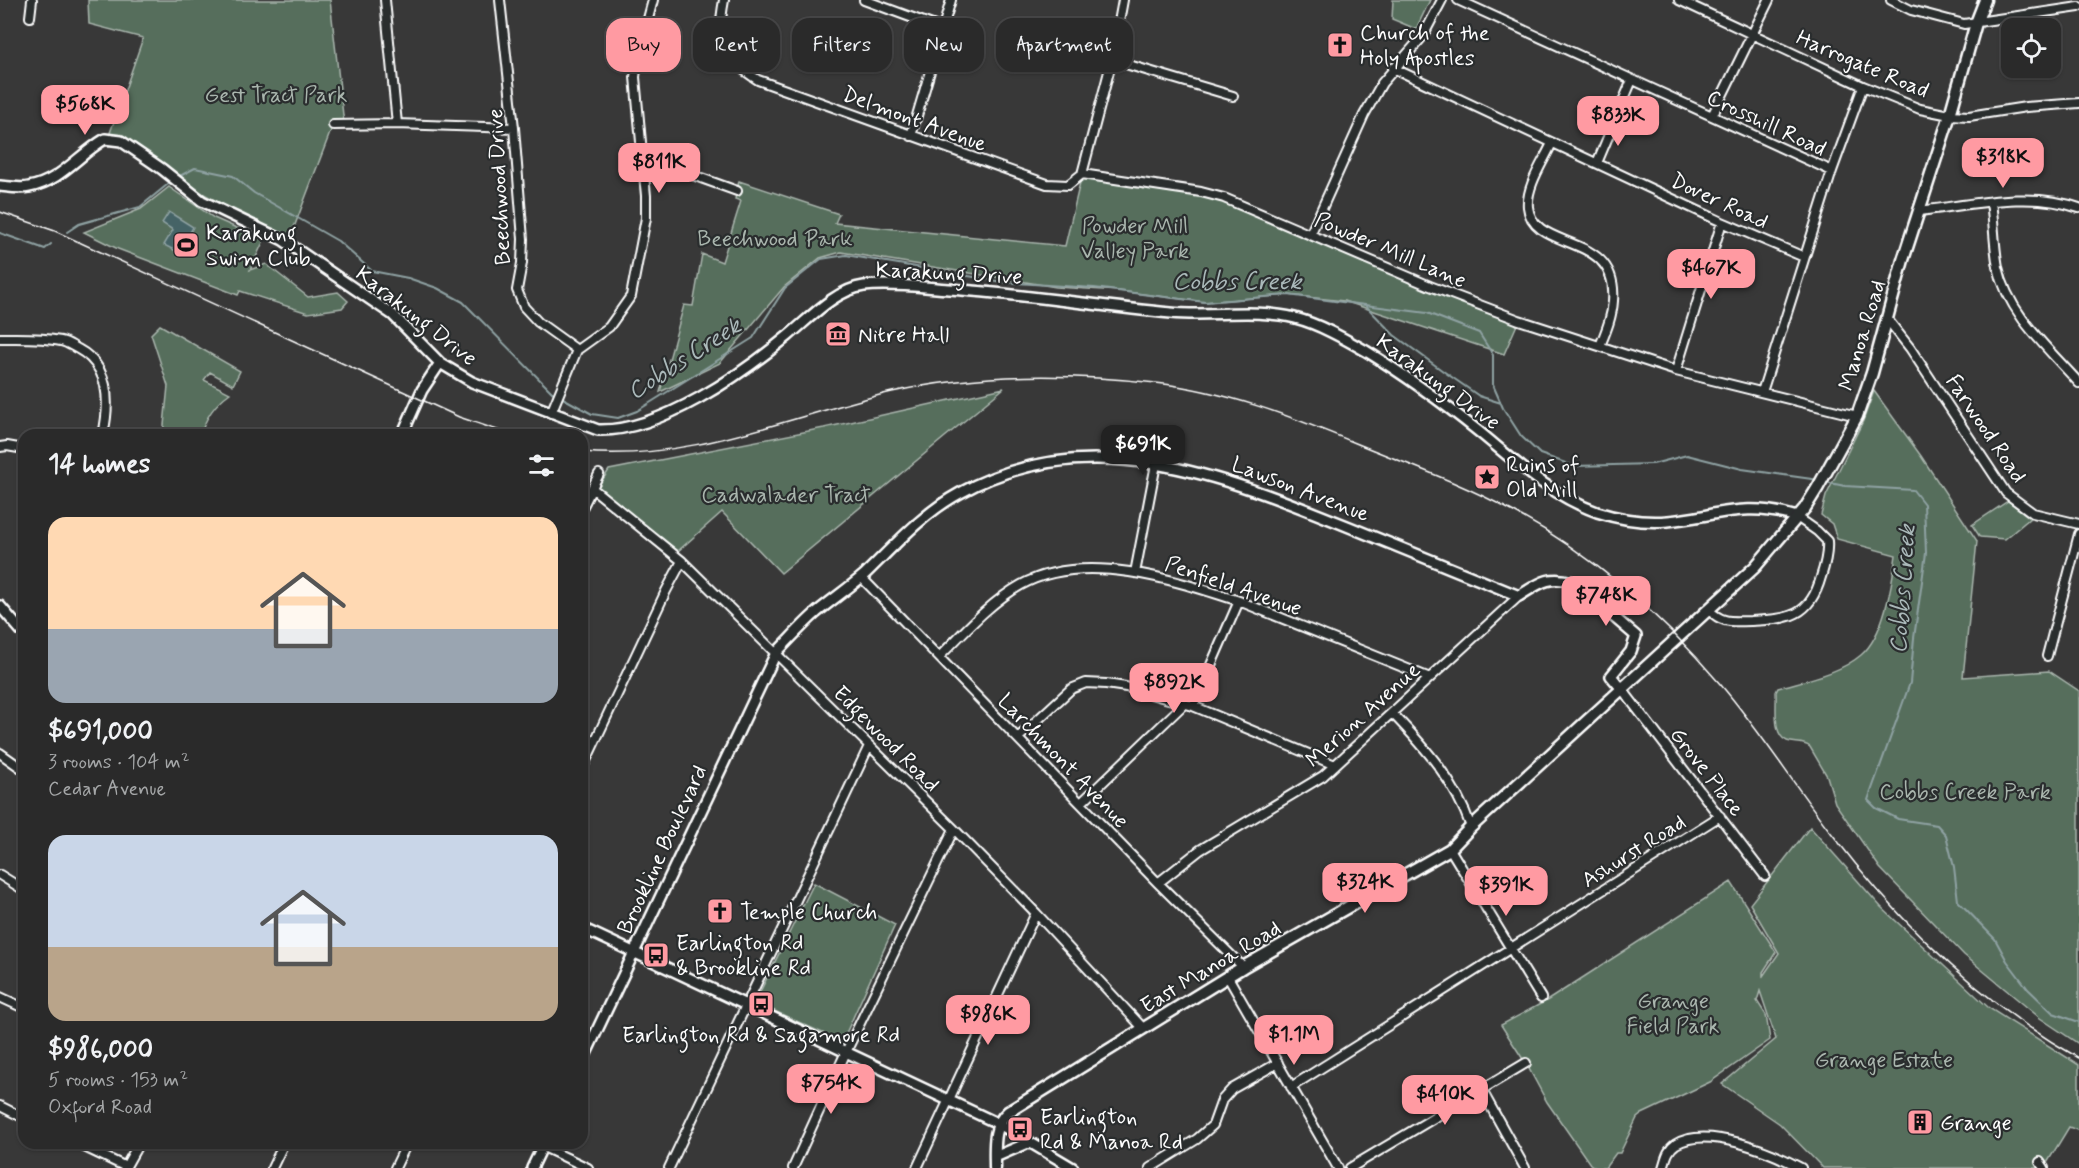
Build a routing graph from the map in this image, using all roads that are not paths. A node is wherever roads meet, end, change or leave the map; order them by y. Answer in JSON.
{"nodes":[{"id":1,"x":32,"y":0,"type":"edge"},
{"id":2,"x":385,"y":0,"type":"edge"},
{"id":3,"x":500,"y":0,"type":"edge"},
{"id":4,"x":653,"y":0,"type":"edge"},
{"id":5,"x":724,"y":0,"type":"edge"},
{"id":6,"x":864,"y":0,"type":"edge"},
{"id":7,"x":951,"y":0,"type":"edge"},
{"id":8,"x":1123,"y":0,"type":"edge"},
{"id":9,"x":1442,"y":0,"type":"edge"},
{"id":10,"x":1458,"y":0,"type":"edge"},
{"id":11,"x":1679,"y":0,"type":"edge"},
{"id":12,"x":1769,"y":0,"type":"edge"},
{"id":13,"x":1891,"y":0,"type":"edge"},
{"id":14,"x":1985,"y":0,"type":"edge"},
{"id":15,"x":2079,"y":7,"type":"edge"},
{"id":16,"x":30,"y":17,"type":"dead end"},
{"id":17,"x":913,"y":18,"type":"edge"},
{"id":18,"x":946,"y":18,"type":"edge"},
{"id":19,"x":1120,"y":18,"type":"edge"},
{"id":20,"x":1976,"y":23,"type":"junction"},
{"id":21,"x":1752,"y":35,"type":"junction"},
{"id":22,"x":1133,"y":66,"type":"edge"},
{"id":23,"x":1394,"y":68,"type":"junction"},
{"id":24,"x":930,"y":72,"type":"edge"},
{"id":25,"x":1109,"y":72,"type":"edge"},
{"id":26,"x":1632,"y":80,"type":"junction"},
{"id":27,"x":1863,"y":86,"type":"junction"},
{"id":28,"x":1233,"y":96,"type":"dead end"},
{"id":29,"x":2079,"y":102,"type":"edge"},
{"id":30,"x":1950,"y":115,"type":"junction"},
{"id":31,"x":1712,"y":116,"type":"junction"},
{"id":32,"x":397,"y":124,"type":"junction"},
{"id":33,"x":333,"y":125,"type":"dead end"},
{"id":34,"x":514,"y":128,"type":"junction"},
{"id":35,"x":911,"y":136,"type":"junction"},
{"id":36,"x":1552,"y":143,"type":"junction"},
{"id":37,"x":643,"y":157,"type":"junction"},
{"id":38,"x":1597,"y":163,"type":"junction"},
{"id":39,"x":1832,"y":171,"type":"junction"},
{"id":40,"x":1082,"y":174,"type":"junction"},
{"id":41,"x":0,"y":186,"type":"edge"},
{"id":42,"x":737,"y":191,"type":"dead end"},
{"id":43,"x":1991,"y":202,"type":"junction"},
{"id":44,"x":2079,"y":208,"type":"edge"},
{"id":45,"x":1920,"y":211,"type":"junction"},
{"id":46,"x":1722,"y":222,"type":"junction"},
{"id":47,"x":1310,"y":235,"type":"junction"},
{"id":48,"x":1804,"y":257,"type":"junction"},
{"id":49,"x":1888,"y":320,"type":"junction"},
{"id":50,"x":0,"y":338,"type":"edge"},
{"id":51,"x":1600,"y":346,"type":"junction"},
{"id":52,"x":577,"y":350,"type":"junction"},
{"id":53,"x":440,"y":363,"type":"junction"},
{"id":54,"x":1676,"y":371,"type":"junction"},
{"id":55,"x":2079,"y":383,"type":"edge"},
{"id":56,"x":1762,"y":392,"type":"junction"},
{"id":57,"x":553,"y":409,"type":"junction"},
{"id":58,"x":1857,"y":416,"type":"junction"},
{"id":59,"x":104,"y":429,"type":"edge"},
{"id":60,"x":405,"y":429,"type":"edge"},
{"id":61,"x":0,"y":447,"type":"edge"},
{"id":62,"x":18,"y":448,"type":"edge"},
{"id":63,"x":1156,"y":464,"type":"junction"},
{"id":64,"x":599,"y":474,"type":"dead end"},
{"id":65,"x":592,"y":488,"type":"junction"},
{"id":66,"x":588,"y":496,"type":"edge"},
{"id":67,"x":1797,"y":517,"type":"junction"},
{"id":68,"x":2079,"y":524,"type":"edge"},
{"id":69,"x":2079,"y":534,"type":"edge"},
{"id":70,"x":682,"y":561,"type":"junction"},
{"id":71,"x":1135,"y":573,"type":"junction"},
{"id":72,"x":861,"y":577,"type":"junction"},
{"id":73,"x":1520,"y":596,"type":"junction"},
{"id":74,"x":1239,"y":600,"type":"junction"},
{"id":75,"x":0,"y":606,"type":"edge"},
{"id":76,"x":1708,"y":610,"type":"junction"},
{"id":77,"x":18,"y":627,"type":"edge"},
{"id":78,"x":1685,"y":630,"type":"joint"},
{"id":79,"x":776,"y":653,"type":"junction"},
{"id":80,"x":2047,"y":656,"type":"dead end"},
{"id":81,"x":939,"y":657,"type":"junction"},
{"id":82,"x":1430,"y":678,"type":"junction"},
{"id":83,"x":1622,"y":689,"type":"junction"},
{"id":84,"x":1184,"y":704,"type":"junction"},
{"id":85,"x":1193,"y":706,"type":"junction"},
{"id":86,"x":1392,"y":713,"type":"junction"},
{"id":87,"x":1018,"y":738,"type":"junction"},
{"id":88,"x":869,"y":746,"type":"junction"},
{"id":89,"x":0,"y":753,"type":"edge"},
{"id":90,"x":588,"y":756,"type":"edge"},
{"id":91,"x":1335,"y":765,"type":"junction"},
{"id":92,"x":18,"y":766,"type":"edge"},
{"id":93,"x":1081,"y":803,"type":"junction"},
{"id":94,"x":1720,"y":816,"type":"junction"},
{"id":95,"x":1471,"y":827,"type":"junction"},
{"id":96,"x":954,"y":829,"type":"junction"},
{"id":97,"x":1450,"y":849,"type":"junction"},
{"id":98,"x":0,"y":875,"type":"edge"},
{"id":99,"x":1765,"y":876,"type":"dead end"},
{"id":100,"x":1158,"y":883,"type":"junction"},
{"id":101,"x":18,"y":886,"type":"edge"},
{"id":102,"x":1036,"y":913,"type":"junction"},
{"id":103,"x":588,"y":931,"type":"edge"},
{"id":104,"x":1510,"y":949,"type":"junction"},
{"id":105,"x":634,"y":952,"type":"junction"},
{"id":106,"x":1243,"y":967,"type":"junction"},
{"id":107,"x":1228,"y":977,"type":"junction"},
{"id":108,"x":0,"y":997,"type":"edge"},
{"id":109,"x":1540,"y":998,"type":"dead end"},
{"id":110,"x":18,"y":1005,"type":"edge"},
{"id":111,"x":746,"y":1005,"type":"junction"},
{"id":112,"x":1143,"y":1028,"type":"junction"},
{"id":113,"x":588,"y":1049,"type":"edge"},
{"id":114,"x":846,"y":1052,"type":"junction"},
{"id":115,"x":1278,"y":1063,"type":"junction"},
{"id":116,"x":1526,"y":1063,"type":"dead end"},
{"id":117,"x":1291,"y":1087,"type":"junction"},
{"id":118,"x":1481,"y":1089,"type":"junction"},
{"id":119,"x":949,"y":1100,"type":"junction"},
{"id":120,"x":0,"y":1106,"type":"edge"},
{"id":121,"x":18,"y":1115,"type":"edge"},
{"id":122,"x":999,"y":1124,"type":"junction"},
{"id":123,"x":1030,"y":1142,"type":"junction"},
{"id":124,"x":88,"y":1149,"type":"edge"},
{"id":125,"x":136,"y":1149,"type":"edge"},
{"id":126,"x":281,"y":1149,"type":"edge"},
{"id":127,"x":404,"y":1149,"type":"edge"},
{"id":128,"x":539,"y":1149,"type":"edge"},
{"id":129,"x":551,"y":1149,"type":"edge"},
{"id":130,"x":995,"y":1163,"type":"edge"},
{"id":131,"x":126,"y":1167,"type":"edge"},
{"id":132,"x":272,"y":1168,"type":"edge"},
{"id":133,"x":395,"y":1168,"type":"edge"},
{"id":134,"x":532,"y":1168,"type":"edge"},
{"id":135,"x":588,"y":1168,"type":"edge"},
{"id":136,"x":669,"y":1168,"type":"edge"},
{"id":137,"x":793,"y":1168,"type":"edge"},
{"id":138,"x":917,"y":1168,"type":"edge"},
{"id":139,"x":1073,"y":1168,"type":"edge"},
{"id":140,"x":1150,"y":1168,"type":"edge"},
{"id":141,"x":1338,"y":1168,"type":"edge"},
{"id":142,"x":1350,"y":1168,"type":"edge"},
{"id":143,"x":1525,"y":1168,"type":"edge"},
{"id":144,"x":1663,"y":1168,"type":"edge"},
{"id":145,"x":1801,"y":1168,"type":"edge"}],
"edges":[{"from":1,"to":16,"type":"street"},
{"from":2,"to":32,"type":"street"},
{"from":3,"to":34,"type":"street","name":"Beechwood Drive"},
{"from":4,"to":37,"type":"street"},
{"from":5,"to":35,"type":"street","name":"Delmont Avenue"},
{"from":6,"to":17,"type":"street"},
{"from":7,"to":18,"type":"street"},
{"from":8,"to":19,"type":"street"},
{"from":9,"to":23,"type":"street"},
{"from":10,"to":26,"type":"street","name":"Crosshill Road"},
{"from":11,"to":21,"type":"street","name":"Harrogate Road"},
{"from":12,"to":21,"type":"street"},
{"from":13,"to":20,"type":"street"},
{"from":14,"to":20,"type":"main road","name":"Manoa Road"},
{"from":15,"to":20,"type":"street"},
{"from":20,"to":30,"type":"main road","name":"Manoa Road"},
{"from":21,"to":27,"type":"street","name":"Harrogate Road"},
{"from":21,"to":31,"type":"street"},
{"from":22,"to":28,"type":"street"},
{"from":23,"to":36,"type":"street","name":"Dover Road"},
{"from":23,"to":47,"type":"street"},
{"from":24,"to":35,"type":"street"},
{"from":25,"to":40,"type":"street"},
{"from":26,"to":31,"type":"street","name":"Crosshill Road"},
{"from":26,"to":38,"type":"street"},
{"from":27,"to":30,"type":"street","name":"Harrogate Road"},
{"from":27,"to":39,"type":"street"},
{"from":29,"to":30,"type":"street","name":"Harrogate Road"},
{"from":30,"to":45,"type":"main road","name":"Manoa Road"},
{"from":31,"to":39,"type":"street","name":"Crosshill Road"},
{"from":32,"to":33,"type":"street"},
{"from":32,"to":34,"type":"street"},
{"from":34,"to":52,"type":"street","name":"Beechwood Drive"},
{"from":35,"to":40,"type":"street","name":"Delmont Avenue"},
{"from":36,"to":38,"type":"street","name":"Dover Road"},
{"from":36,"to":51,"type":"street"},
{"from":37,"to":42,"type":"street"},
{"from":37,"to":52,"type":"street"},
{"from":38,"to":46,"type":"street","name":"Dover Road"},
{"from":39,"to":48,"type":"street"},
{"from":40,"to":47,"type":"street","name":"Powder Mill Lane"},
{"from":41,"to":53,"type":"street","name":"Karakung Drive"},
{"from":43,"to":44,"type":"street"},
{"from":43,"to":45,"type":"street"},
{"from":43,"to":55,"type":"street"},
{"from":45,"to":49,"type":"main road","name":"Manoa Road"},
{"from":46,"to":48,"type":"street","name":"Dover Road"},
{"from":46,"to":54,"type":"street"},
{"from":47,"to":51,"type":"street","name":"Powder Mill Lane"},
{"from":48,"to":56,"type":"street"},
{"from":49,"to":58,"type":"main road","name":"Manoa Road"},
{"from":49,"to":68,"type":"street","name":"Farwood Road"},
{"from":50,"to":59,"type":"street"},
{"from":51,"to":54,"type":"street","name":"Powder Mill Lane"},
{"from":52,"to":57,"type":"street"},
{"from":53,"to":57,"type":"street","name":"Karakung Drive"},
{"from":53,"to":60,"type":"street"},
{"from":54,"to":56,"type":"street","name":"Powder Mill Lane"},
{"from":56,"to":58,"type":"street","name":"Powder Mill Lane"},
{"from":57,"to":67,"type":"street","name":"Karakung Drive"},
{"from":58,"to":67,"type":"main road","name":"Manoa Road"},
{"from":61,"to":62,"type":"street"},
{"from":63,"to":71,"type":"street"},
{"from":63,"to":72,"type":"street","name":"Lawson Avenue"},
{"from":63,"to":73,"type":"street","name":"Lawson Avenue"},
{"from":64,"to":65,"type":"street"},
{"from":65,"to":66,"type":"street"},
{"from":65,"to":70,"type":"street","name":"Edgewood Road"},
{"from":67,"to":76,"type":"main road","name":"Manoa Road"},
{"from":67,"to":76,"type":"street"},
{"from":69,"to":80,"type":"street"},
{"from":70,"to":79,"type":"street","name":"Edgewood Road"},
{"from":70,"to":90,"type":"street"},
{"from":71,"to":74,"type":"street","name":"Penfield Avenue"},
{"from":71,"to":81,"type":"street","name":"Penfield Avenue"},
{"from":72,"to":79,"type":"street","name":"Lawson Avenue"},
{"from":72,"to":81,"type":"street","name":"Larchmont Avenue"},
{"from":73,"to":82,"type":"street","name":"Merion Avenue"},
{"from":73,"to":83,"type":"street"},
{"from":74,"to":82,"type":"street","name":"Penfield Avenue"},
{"from":74,"to":85,"type":"street"},
{"from":75,"to":77,"type":"street"},
{"from":76,"to":78,"type":"main road","name":"Manoa Road"},
{"from":78,"to":83,"type":"main road","name":"East Manoa Road"},
{"from":79,"to":88,"type":"street","name":"Edgewood Road"},
{"from":79,"to":105,"type":"street","name":"Brookline Boulevard"},
{"from":81,"to":87,"type":"street","name":"Larchmont Avenue"},
{"from":82,"to":86,"type":"street","name":"Merion Avenue"},
{"from":83,"to":94,"type":"street","name":"Grove Place"},
{"from":83,"to":95,"type":"main road","name":"East Manoa Road"},
{"from":84,"to":85,"type":"street"},
{"from":84,"to":87,"type":"street"},
{"from":84,"to":93,"type":"street"},
{"from":85,"to":91,"type":"street"},
{"from":86,"to":91,"type":"street","name":"Merion Avenue"},
{"from":86,"to":95,"type":"street"},
{"from":87,"to":93,"type":"street","name":"Larchmont Avenue"},
{"from":88,"to":96,"type":"street","name":"Edgewood Road"},
{"from":88,"to":111,"type":"street"},
{"from":89,"to":92,"type":"street"},
{"from":91,"to":100,"type":"street","name":"Merion Avenue"},
{"from":93,"to":100,"type":"street","name":"Larchmont Avenue"},
{"from":94,"to":99,"type":"street","name":"Grove Place"},
{"from":94,"to":104,"type":"street","name":"Ashurst Road"},
{"from":95,"to":97,"type":"main road","name":"East Manoa Road"},
{"from":96,"to":102,"type":"street","name":"Edgewood Road"},
{"from":96,"to":114,"type":"street"},
{"from":97,"to":104,"type":"street"},
{"from":97,"to":106,"type":"main road","name":"East Manoa Road"},
{"from":98,"to":101,"type":"street"},
{"from":100,"to":106,"type":"street","name":"Larchmont Avenue"},
{"from":102,"to":112,"type":"street","name":"Edgewood Road"},
{"from":102,"to":119,"type":"street"},
{"from":103,"to":105,"type":"street"},
{"from":104,"to":109,"type":"street"},
{"from":104,"to":117,"type":"street","name":"Ashurst Road"},
{"from":105,"to":111,"type":"street"},
{"from":105,"to":113,"type":"street","name":"Brookline Boulevard"},
{"from":106,"to":107,"type":"main road","name":"East Manoa Road"},
{"from":107,"to":112,"type":"main road","name":"East Manoa Road"},
{"from":107,"to":115,"type":"street"},
{"from":108,"to":110,"type":"street"},
{"from":111,"to":114,"type":"street"},
{"from":111,"to":136,"type":"street"},
{"from":112,"to":122,"type":"main road","name":"East Manoa Road"},
{"from":114,"to":119,"type":"street"},
{"from":114,"to":137,"type":"street"},
{"from":115,"to":117,"type":"street"},
{"from":115,"to":140,"type":"street"},
{"from":116,"to":118,"type":"street"},
{"from":117,"to":141,"type":"street"},
{"from":118,"to":142,"type":"street"},
{"from":118,"to":143,"type":"street"},
{"from":119,"to":122,"type":"street"},
{"from":119,"to":138,"type":"street"},
{"from":120,"to":121,"type":"street"},
{"from":122,"to":123,"type":"street"},
{"from":122,"to":130,"type":"main road"},
{"from":123,"to":130,"type":"street"},
{"from":123,"to":139,"type":"street"},
{"from":124,"to":131,"type":"street"},
{"from":125,"to":131,"type":"street"},
{"from":126,"to":132,"type":"street"},
{"from":127,"to":133,"type":"street"},
{"from":128,"to":134,"type":"street"},
{"from":129,"to":135,"type":"street"},
{"from":144,"to":145,"type":"street"}]}
